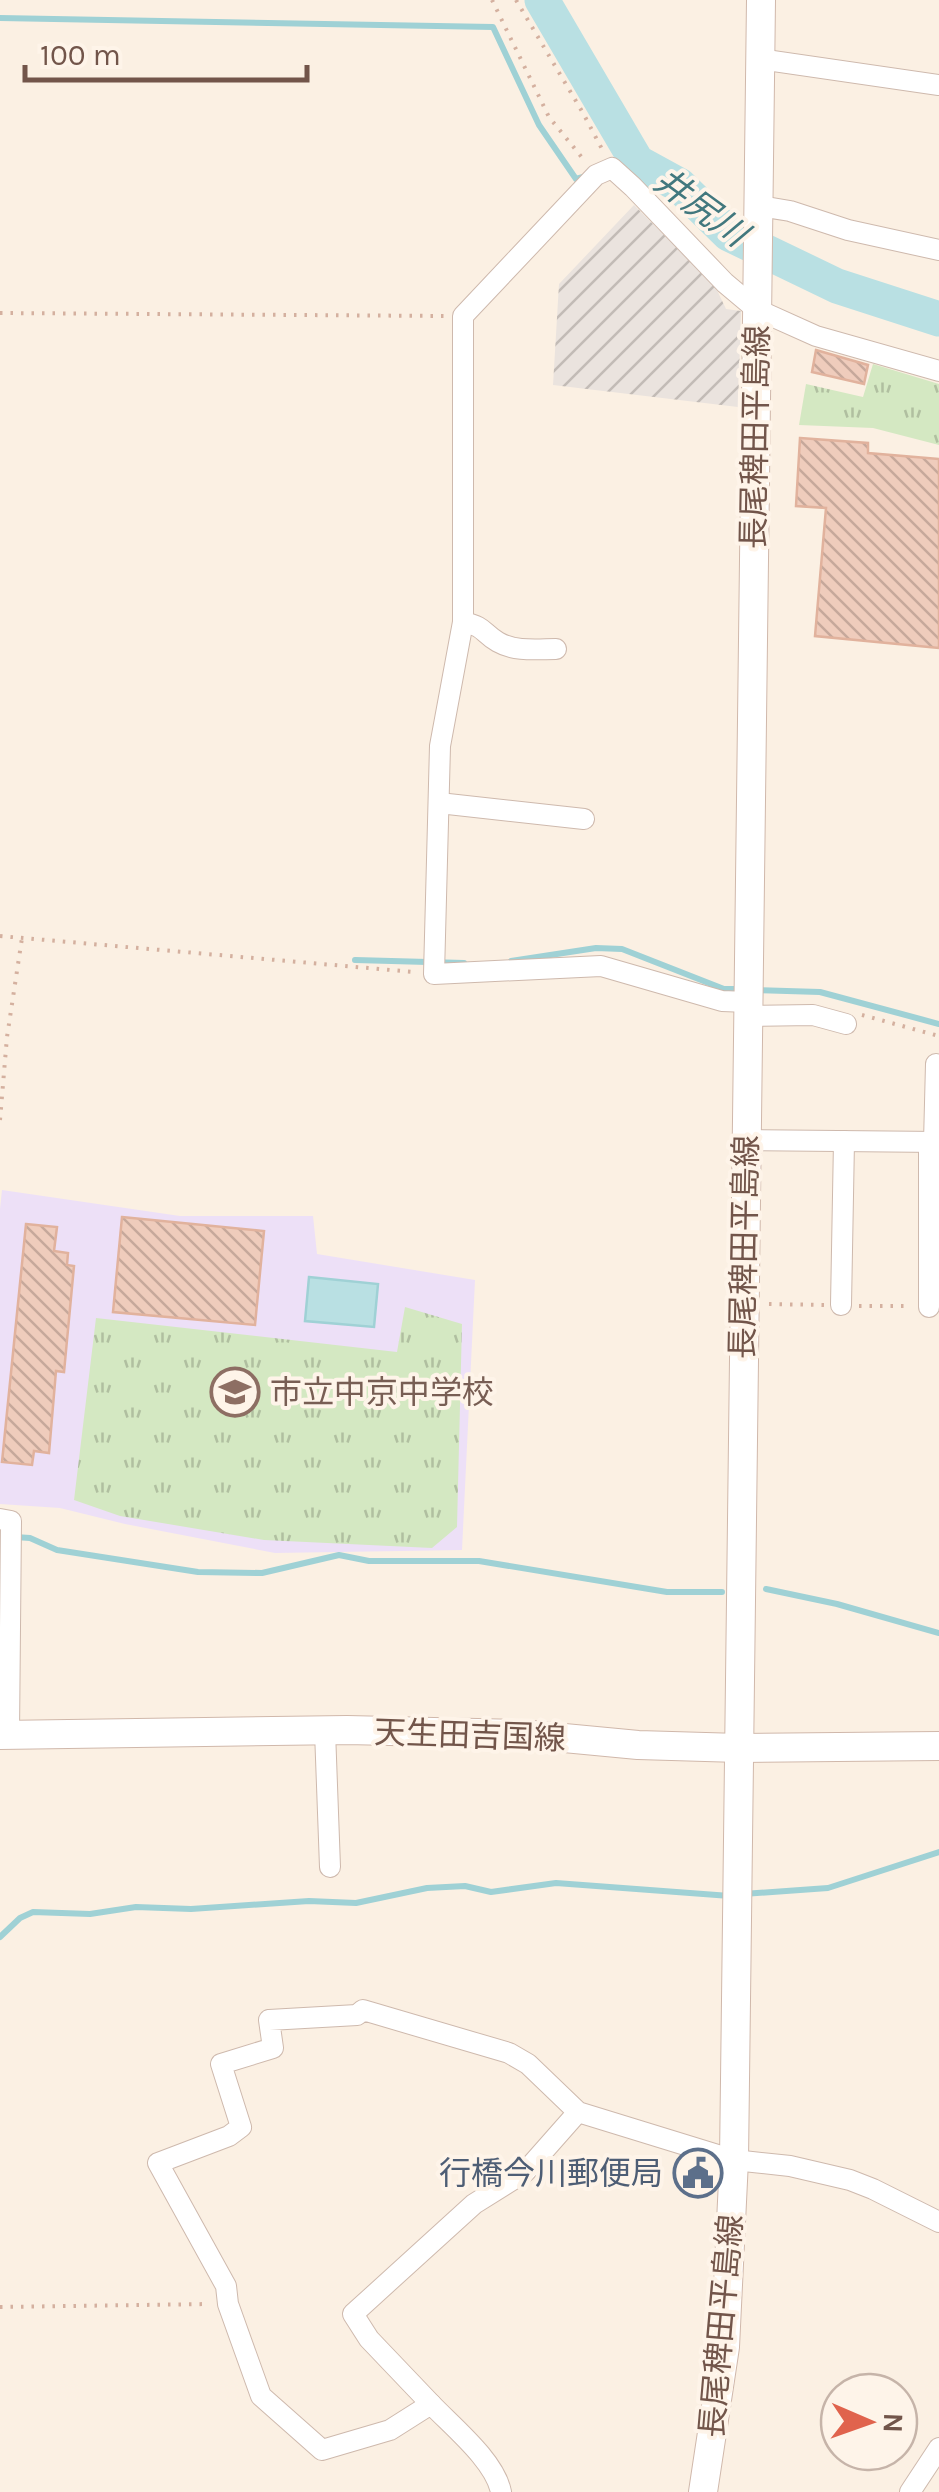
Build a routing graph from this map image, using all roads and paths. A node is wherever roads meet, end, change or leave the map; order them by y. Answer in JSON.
{"nodes":[{"id":1,"x":492,"y":0,"type":"edge"},
{"id":2,"x":516,"y":0,"type":"edge"},
{"id":3,"x":761,"y":0,"type":"edge"},
{"id":4,"x":759,"y":59,"type":"junction"},
{"id":5,"x":939,"y":85,"type":"edge"},
{"id":6,"x":604,"y":171,"type":"junction"},
{"id":7,"x":759,"y":211,"type":"junction"},
{"id":8,"x":939,"y":250,"type":"edge"},
{"id":9,"x":756,"y":302,"type":"junction"},
{"id":10,"x":0,"y":313,"type":"edge"},
{"id":11,"x":463,"y":316,"type":"junction"},
{"id":12,"x":939,"y":371,"type":"edge"},
{"id":13,"x":463,"y":622,"type":"junction"},
{"id":14,"x":556,"y":649,"type":"dead end"},
{"id":15,"x":438,"y":803,"type":"junction"},
{"id":16,"x":584,"y":818,"type":"dead end"},
{"id":17,"x":0,"y":936,"type":"edge"},
{"id":18,"x":22,"y":938,"type":"junction"},
{"id":19,"x":434,"y":974,"type":"junction"},
{"id":20,"x":748,"y":1009,"type":"junction"},
{"id":21,"x":846,"y":1024,"type":"dead end"},
{"id":22,"x":936,"y":1064,"type":"dead end"},
{"id":23,"x":0,"y":1120,"type":"edge"},
{"id":24,"x":746,"y":1140,"type":"junction"},
{"id":25,"x":844,"y":1141,"type":"junction"},
{"id":26,"x":934,"y":1142,"type":"edge"},
{"id":27,"x":841,"y":1305,"type":"dead end"},
{"id":28,"x":929,"y":1307,"type":"dead end"},
{"id":29,"x":0,"y":1520,"type":"edge"},
{"id":30,"x":325,"y":1730,"type":"junction"},
{"id":31,"x":4,"y":1735,"type":"edge"},
{"id":32,"x":939,"y":1746,"type":"edge"},
{"id":33,"x":739,"y":1748,"type":"junction"},
{"id":34,"x":330,"y":1868,"type":"dead end"},
{"id":35,"x":578,"y":2112,"type":"junction"},
{"id":36,"x":734,"y":2160,"type":"junction"},
{"id":37,"x":939,"y":2222,"type":"edge"},
{"id":38,"x":228,"y":2304,"type":"junction"},
{"id":39,"x":0,"y":2308,"type":"edge"},
{"id":40,"x":431,"y":2404,"type":"junction"},
{"id":41,"x":939,"y":2448,"type":"edge"},
{"id":42,"x":501,"y":2492,"type":"edge"},
{"id":43,"x":703,"y":2492,"type":"edge"},
{"id":44,"x":910,"y":2492,"type":"edge"}],
"edges":[{"from":1,"to":6,"type":"path"},
{"from":2,"to":6,"type":"path"},
{"from":3,"to":4,"type":"main road","name":"長尾稗田平島線"},
{"from":4,"to":5,"type":"street"},
{"from":4,"to":7,"type":"main road","name":"長尾稗田平島線"},
{"from":6,"to":9,"type":"street"},
{"from":6,"to":11,"type":"street"},
{"from":7,"to":8,"type":"street"},
{"from":7,"to":9,"type":"main road","name":"長尾稗田平島線"},
{"from":9,"to":12,"type":"street"},
{"from":9,"to":20,"type":"main road","name":"長尾稗田平島線"},
{"from":10,"to":11,"type":"path"},
{"from":11,"to":13,"type":"street"},
{"from":13,"to":14,"type":"street"},
{"from":13,"to":15,"type":"street"},
{"from":15,"to":16,"type":"street"},
{"from":15,"to":19,"type":"street"},
{"from":17,"to":18,"type":"path"},
{"from":18,"to":19,"type":"path"},
{"from":18,"to":23,"type":"path"},
{"from":19,"to":20,"type":"street"},
{"from":20,"to":21,"type":"street"},
{"from":20,"to":24,"type":"main road","name":"長尾稗田平島線"},
{"from":22,"to":26,"type":"street"},
{"from":24,"to":25,"type":"street"},
{"from":24,"to":33,"type":"main road","name":"長尾稗田平島線"},
{"from":25,"to":26,"type":"street"},
{"from":25,"to":27,"type":"street"},
{"from":26,"to":28,"type":"street"},
{"from":29,"to":31,"type":"street"},
{"from":30,"to":31,"type":"main road","name":"天生田吉国線"},
{"from":30,"to":33,"type":"main road","name":"天生田吉国線"},
{"from":30,"to":34,"type":"street"},
{"from":32,"to":33,"type":"main road","name":"天生田吉国線"},
{"from":33,"to":36,"type":"main road","name":"長尾稗田平島線"},
{"from":35,"to":36,"type":"street"},
{"from":35,"to":38,"type":"street"},
{"from":35,"to":40,"type":"street"},
{"from":36,"to":37,"type":"street"},
{"from":36,"to":43,"type":"main road","name":"長尾稗田平島線"},
{"from":38,"to":39,"type":"path"},
{"from":38,"to":40,"type":"street"},
{"from":40,"to":42,"type":"street"},
{"from":41,"to":44,"type":"street"}]}
